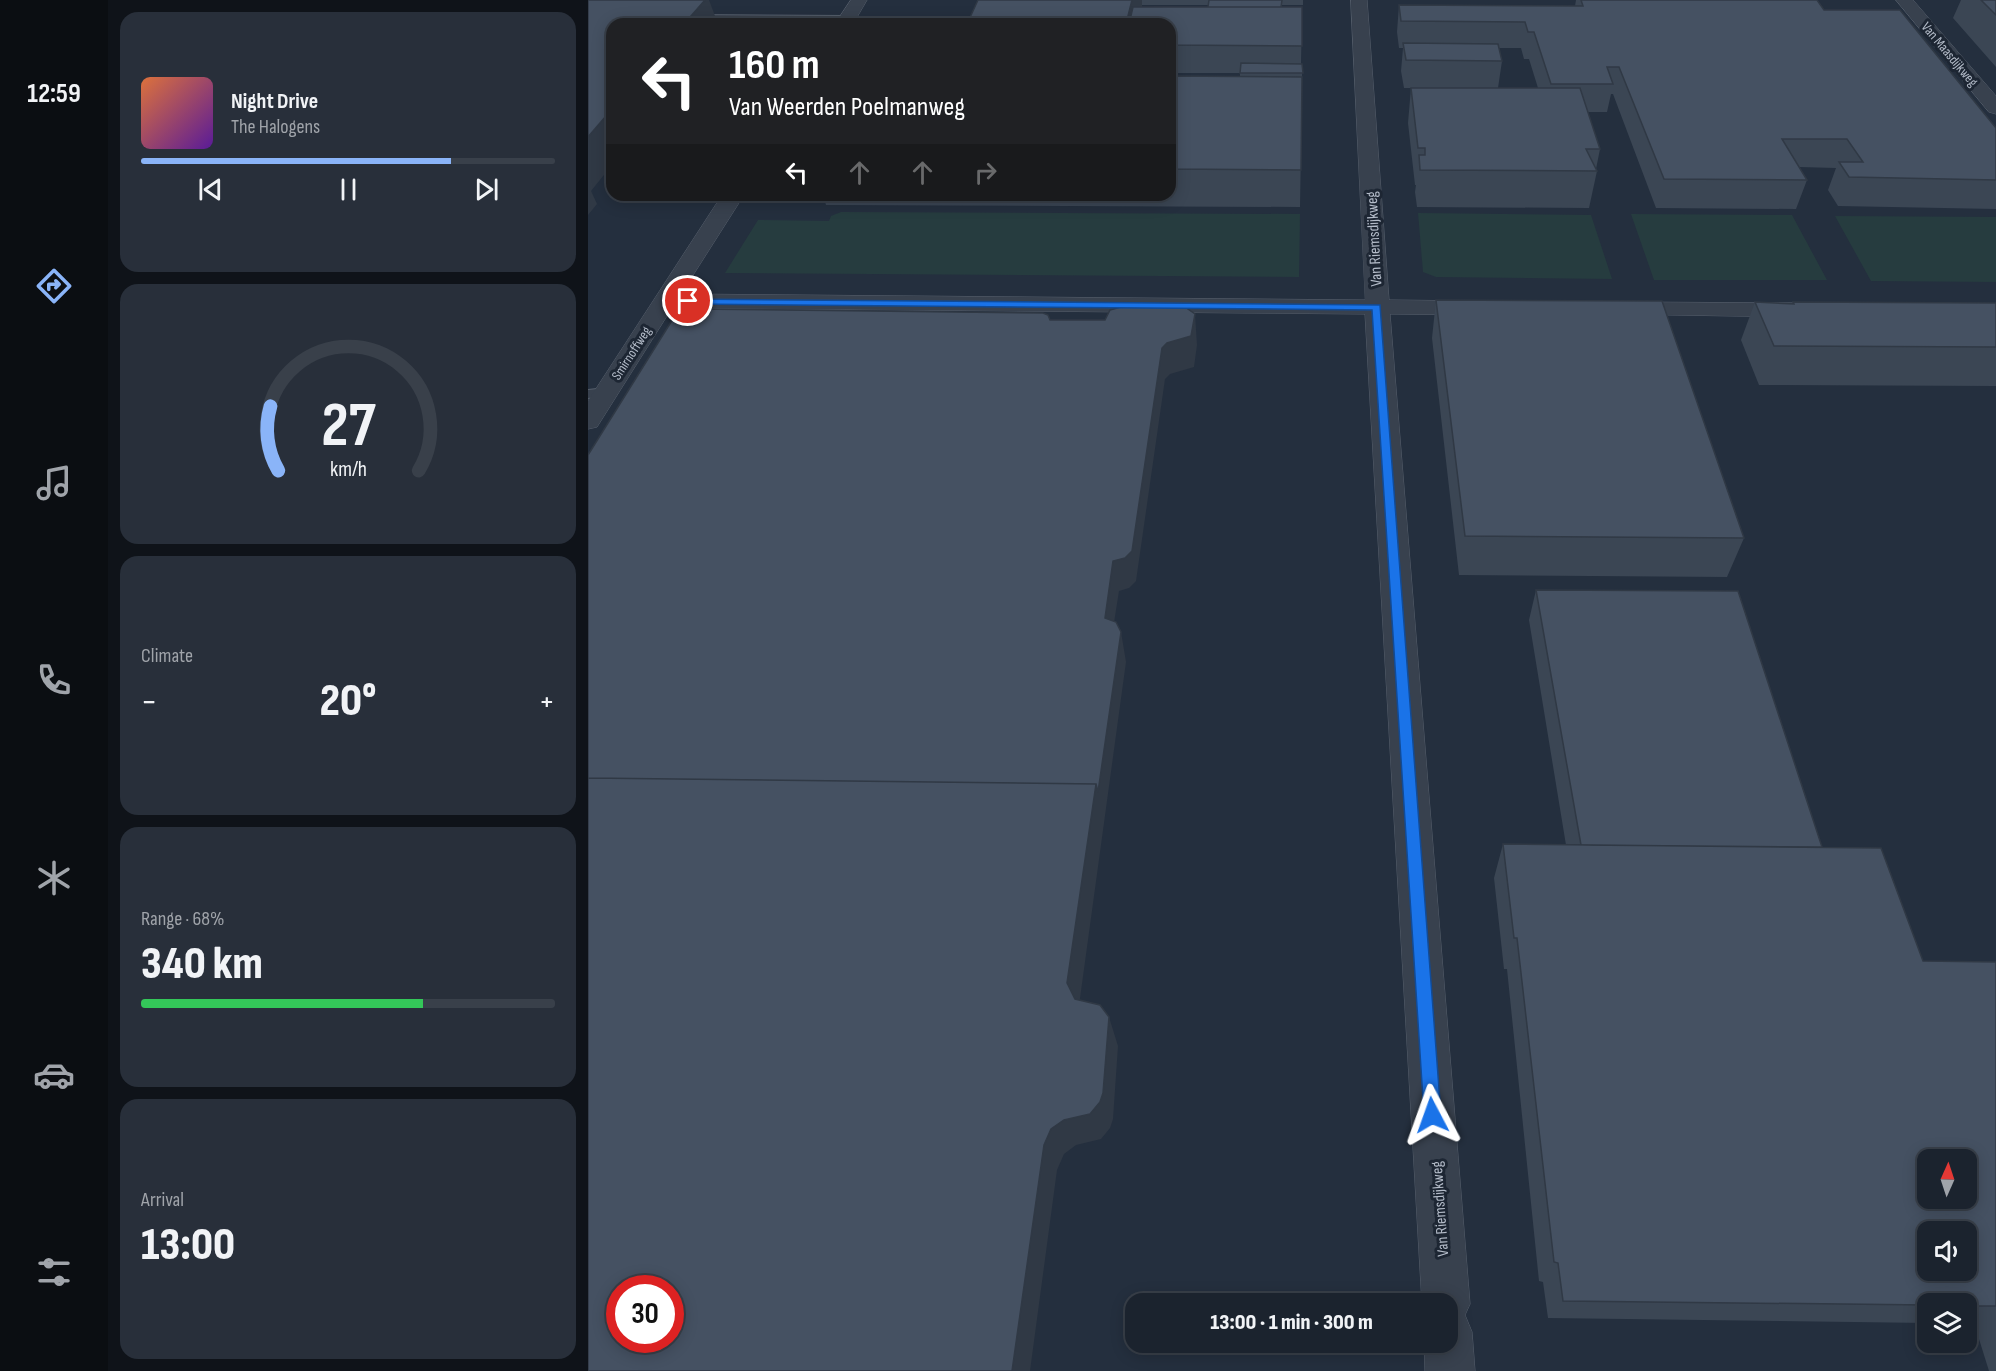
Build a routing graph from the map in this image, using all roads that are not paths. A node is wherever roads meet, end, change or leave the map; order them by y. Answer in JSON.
{"nodes":[{"id":1,"x":859,"y":0,"type":"edge"},
{"id":2,"x":1359,"y":0,"type":"edge"},
{"id":3,"x":1904,"y":0,"type":"edge"},
{"id":4,"x":848,"y":18,"type":"edge"},
{"id":5,"x":1996,"y":108,"type":"edge"},
{"id":6,"x":730,"y":201,"type":"edge"},
{"id":7,"x":665,"y":301,"type":"junction"},
{"id":8,"x":1377,"y":307,"type":"junction"},
{"id":9,"x":1496,"y":308,"type":"edge"},
{"id":10,"x":1603,"y":309,"type":"edge"},
{"id":11,"x":1817,"y":310,"type":"edge"},
{"id":12,"x":597,"y":393,"type":"edge"},
{"id":13,"x":588,"y":421,"type":"edge"},
{"id":14,"x":1445,"y":1293,"type":"edge"},
{"id":15,"x":1449,"y":1353,"type":"edge"},
{"id":16,"x":1450,"y":1371,"type":"edge"}],
"edges":[{"from":1,"to":4,"type":"street"},
{"from":2,"to":8,"type":"street","name":"Van Riemsdijkweg"},
{"from":3,"to":5,"type":"street","name":"Van Maasdijkweg"},
{"from":6,"to":7,"type":"street","name":"Smirnoffweg"},
{"from":7,"to":8,"type":"street"},
{"from":7,"to":12,"type":"street","name":"Smirnoffweg"},
{"from":8,"to":9,"type":"street"},
{"from":8,"to":14,"type":"street","name":"Van Riemsdijkweg"},
{"from":10,"to":11,"type":"street"},
{"from":12,"to":13,"type":"street","name":"Smirnoffweg"},
{"from":15,"to":16,"type":"street"}]}
